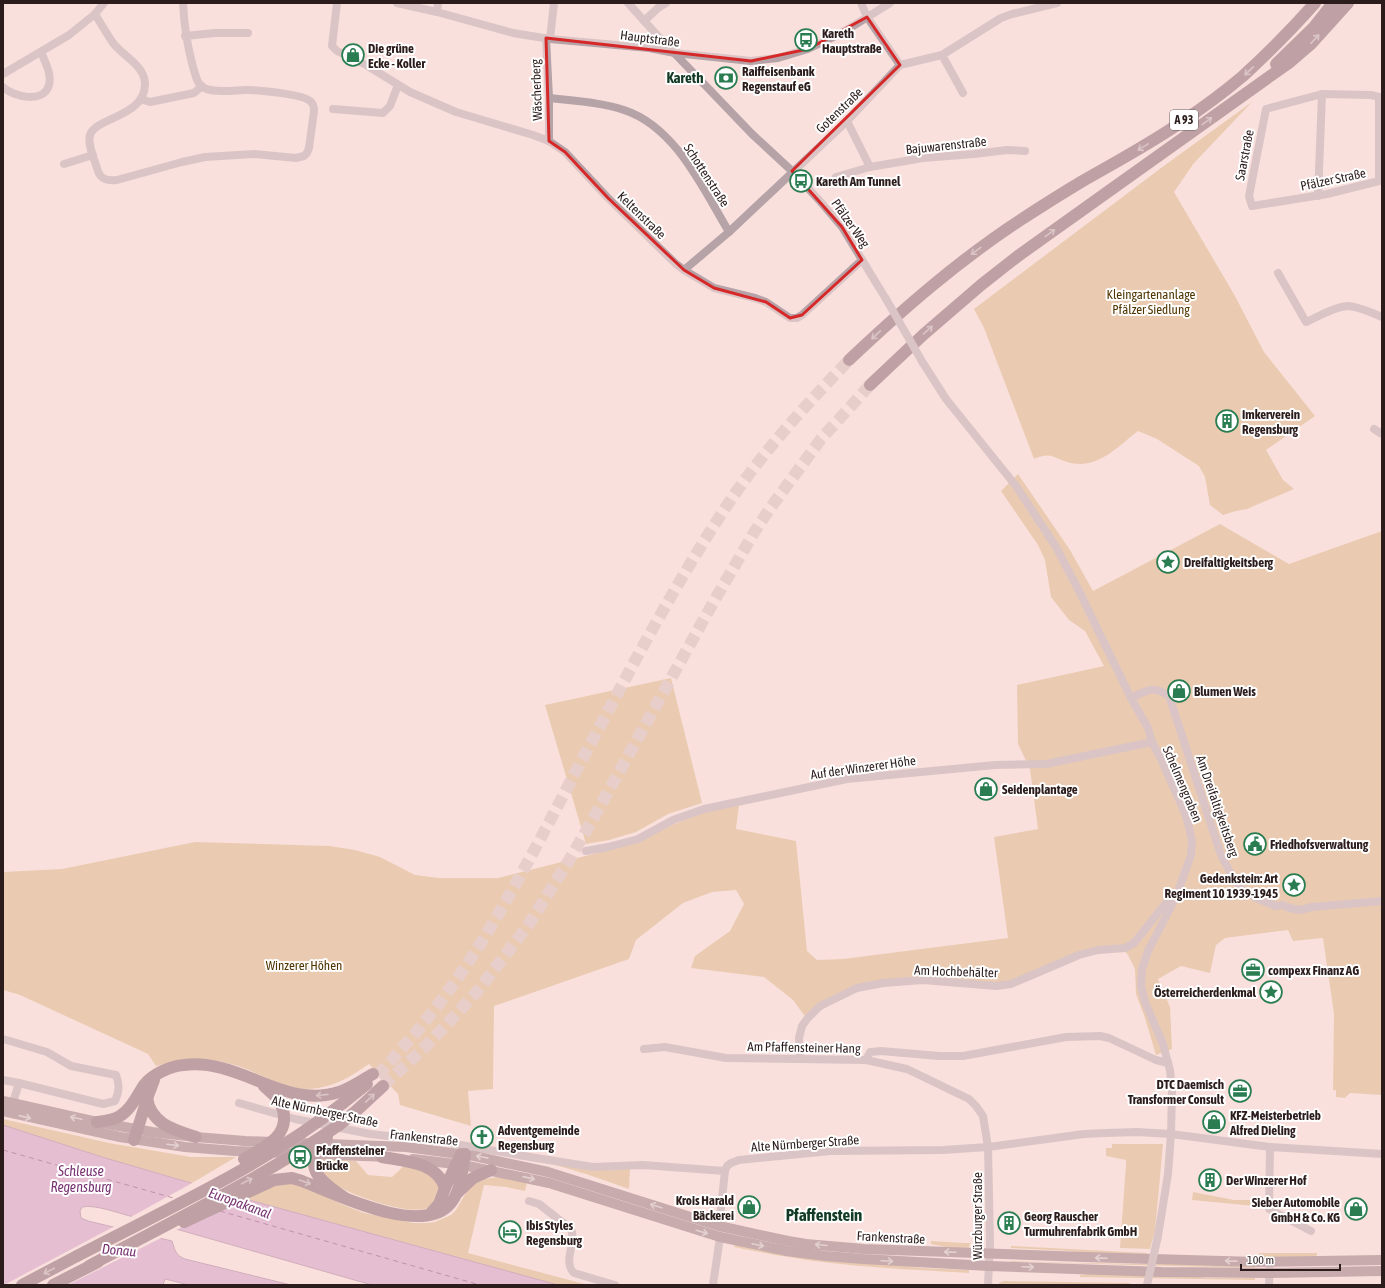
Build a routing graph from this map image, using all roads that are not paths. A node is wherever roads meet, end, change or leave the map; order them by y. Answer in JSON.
{"nodes":[{"id":1,"x":103,"y":3,"type":"edge"},
{"id":2,"x":184,"y":3,"type":"edge"},
{"id":3,"x":337,"y":3,"type":"edge"},
{"id":4,"x":397,"y":3,"type":"edge"},
{"id":5,"x":554,"y":3,"type":"edge"},
{"id":6,"x":628,"y":3,"type":"edge"},
{"id":7,"x":666,"y":3,"type":"edge"},
{"id":8,"x":861,"y":3,"type":"edge"},
{"id":9,"x":890,"y":3,"type":"edge"},
{"id":10,"x":1057,"y":3,"type":"edge"},
{"id":11,"x":1304,"y":3,"type":"edge"},
{"id":12,"x":1315,"y":3,"type":"edge"},
{"id":13,"x":1333,"y":3,"type":"edge"},
{"id":14,"x":1348,"y":3,"type":"edge"},
{"id":15,"x":437,"y":7,"type":"edge"},
{"id":16,"x":95,"y":14,"type":"junction"},
{"id":17,"x":867,"y":17,"type":"junction"},
{"id":18,"x":644,"y":21,"type":"junction"},
{"id":19,"x":248,"y":33,"type":"dead end"},
{"id":20,"x":186,"y":36,"type":"junction"},
{"id":21,"x":548,"y":38,"type":"junction"},
{"id":22,"x":1277,"y":44,"type":"junction"},
{"id":23,"x":41,"y":52,"type":"junction"},
{"id":24,"x":675,"y":53,"type":"junction"},
{"id":25,"x":942,"y":55,"type":"junction"},
{"id":26,"x":900,"y":65,"type":"junction"},
{"id":27,"x":3,"y":74,"type":"edge"},
{"id":28,"x":398,"y":85,"type":"junction"},
{"id":29,"x":202,"y":86,"type":"junction"},
{"id":30,"x":3,"y":87,"type":"edge"},
{"id":31,"x":963,"y":93,"type":"dead end"},
{"id":32,"x":1322,"y":94,"type":"junction"},
{"id":33,"x":549,"y":98,"type":"junction"},
{"id":34,"x":1380,"y":98,"type":"edge"},
{"id":35,"x":141,"y":99,"type":"junction"},
{"id":36,"x":1229,"y":105,"type":"junction"},
{"id":37,"x":334,"y":109,"type":"dead end"},
{"id":38,"x":846,"y":121,"type":"junction"},
{"id":39,"x":549,"y":141,"type":"junction"},
{"id":40,"x":1025,"y":151,"type":"dead end"},
{"id":41,"x":93,"y":155,"type":"junction"},
{"id":42,"x":64,"y":164,"type":"dead end"},
{"id":43,"x":870,"y":167,"type":"junction"},
{"id":44,"x":792,"y":171,"type":"junction"},
{"id":45,"x":836,"y":177,"type":"dead end"},
{"id":46,"x":1318,"y":196,"type":"junction"},
{"id":47,"x":1252,"y":206,"type":"joint"},
{"id":48,"x":729,"y":232,"type":"junction"},
{"id":49,"x":862,"y":260,"type":"junction"},
{"id":50,"x":684,"y":270,"type":"junction"},
{"id":51,"x":1278,"y":273,"type":"dead end"},
{"id":52,"x":1382,"y":317,"type":"edge"},
{"id":53,"x":849,"y":360,"type":"tunnel mouth"},
{"id":54,"x":870,"y":386,"type":"tunnel mouth"},
{"id":55,"x":1374,"y":429,"type":"dead end"},
{"id":56,"x":1382,"y":434,"type":"edge"},
{"id":57,"x":1016,"y":486,"type":"joint"},
{"id":58,"x":1131,"y":698,"type":"junction"},
{"id":59,"x":1152,"y":742,"type":"junction"},
{"id":60,"x":586,"y":851,"type":"dead end"},
{"id":61,"x":1176,"y":897,"type":"junction"},
{"id":62,"x":1382,"y":901,"type":"edge"},
{"id":63,"x":3,"y":1039,"type":"edge"},
{"id":64,"x":644,"y":1049,"type":"dead end"},
{"id":65,"x":800,"y":1059,"type":"junction"},
{"id":66,"x":866,"y":1060,"type":"junction"},
{"id":67,"x":1168,"y":1063,"type":"junction"},
{"id":68,"x":158,"y":1074,"type":"junction"},
{"id":69,"x":254,"y":1078,"type":"junction"},
{"id":70,"x":3,"y":1080,"type":"edge"},
{"id":71,"x":19,"y":1083,"type":"junction"},
{"id":72,"x":383,"y":1086,"type":"tunnel mouth"},
{"id":73,"x":147,"y":1098,"type":"junction"},
{"id":74,"x":134,"y":1102,"type":"junction"},
{"id":75,"x":239,"y":1103,"type":"dead end"},
{"id":76,"x":7,"y":1108,"type":"edge"},
{"id":77,"x":97,"y":1122,"type":"junction"},
{"id":78,"x":339,"y":1125,"type":"junction"},
{"id":79,"x":135,"y":1133,"type":"junction"},
{"id":80,"x":1171,"y":1134,"type":"junction"},
{"id":81,"x":196,"y":1137,"type":"junction"},
{"id":82,"x":988,"y":1147,"type":"junction"},
{"id":83,"x":1270,"y":1147,"type":"junction"},
{"id":84,"x":1382,"y":1154,"type":"edge"},
{"id":85,"x":382,"y":1157,"type":"junction"},
{"id":86,"x":461,"y":1159,"type":"junction"},
{"id":87,"x":491,"y":1170,"type":"junction"},
{"id":88,"x":725,"y":1171,"type":"junction"},
{"id":89,"x":445,"y":1188,"type":"junction"},
{"id":90,"x":456,"y":1194,"type":"junction"},
{"id":91,"x":345,"y":1198,"type":"junction"},
{"id":92,"x":529,"y":1201,"type":"dead end"},
{"id":93,"x":426,"y":1216,"type":"junction"},
{"id":94,"x":719,"y":1226,"type":"junction"},
{"id":95,"x":1311,"y":1230,"type":"dead end"},
{"id":96,"x":720,"y":1237,"type":"junction"},
{"id":97,"x":989,"y":1254,"type":"junction"},
{"id":98,"x":77,"y":1256,"type":"junction"},
{"id":99,"x":1382,"y":1260,"type":"edge"},
{"id":100,"x":1270,"y":1262,"type":"junction"},
{"id":101,"x":89,"y":1266,"type":"junction"},
{"id":102,"x":989,"y":1266,"type":"junction"},
{"id":103,"x":1382,"y":1271,"type":"edge"},
{"id":104,"x":1269,"y":1273,"type":"junction"},
{"id":105,"x":22,"y":1285,"type":"edge"},
{"id":106,"x":53,"y":1285,"type":"edge"},
{"id":107,"x":615,"y":1285,"type":"edge"},
{"id":108,"x":713,"y":1285,"type":"edge"},
{"id":109,"x":988,"y":1285,"type":"edge"},
{"id":110,"x":1147,"y":1285,"type":"edge"},
{"id":111,"x":1269,"y":1285,"type":"edge"}],
"edges":[{"from":1,"to":16,"type":"street"},
{"from":2,"to":20,"type":"street"},
{"from":3,"to":28,"type":"street","name":"Keltenstraße"},
{"from":4,"to":15,"type":"street","name":"Hauptstraße"},
{"from":5,"to":21,"type":"street","name":"Wäscherberg"},
{"from":6,"to":18,"type":"street","name":"Pfälzer Weg"},
{"from":7,"to":18,"type":"street"},
{"from":8,"to":17,"type":"street"},
{"from":9,"to":17,"type":"street","name":"Hauptstraße"},
{"from":10,"to":25,"type":"street"},
{"from":11,"to":22,"type":"highway"},
{"from":12,"to":22,"type":"highway","number":"A 93"},
{"from":13,"to":36,"type":"highway","number":"A 93"},
{"from":36,"to":14,"type":"highway","one_way":true},
{"from":15,"to":21,"type":"street","name":"Hauptstraße"},
{"from":16,"to":23,"type":"street"},
{"from":16,"to":35,"type":"street"},
{"from":17,"to":24,"type":"street","name":"Hauptstraße"},
{"from":17,"to":26,"type":"street"},
{"from":18,"to":24,"type":"street","name":"Pfälzer Weg"},
{"from":19,"to":20,"type":"street"},
{"from":20,"to":29,"type":"street"},
{"from":21,"to":24,"type":"street","name":"Hauptstraße"},
{"from":21,"to":33,"type":"street","name":"Wäscherberg"},
{"from":22,"to":53,"type":"highway","number":"A 93","one_way":true},
{"from":23,"to":27,"type":"street"},
{"from":23,"to":30,"type":"street"},
{"from":24,"to":44,"type":"street","name":"Pfälzer Weg"},
{"from":25,"to":26,"type":"street"},
{"from":25,"to":31,"type":"street"},
{"from":26,"to":38,"type":"street","name":"Gotenstraße"},
{"from":28,"to":37,"type":"street"},
{"from":28,"to":39,"type":"street","name":"Keltenstraße"},
{"from":29,"to":35,"type":"street"},
{"from":29,"to":41,"type":"street"},
{"from":32,"to":34,"type":"street"},
{"from":32,"to":46,"type":"street"},
{"from":32,"to":47,"type":"street","name":"Saarstraße"},
{"from":33,"to":39,"type":"street","name":"Wäscherberg"},
{"from":33,"to":48,"type":"street","name":"Schottenstraße"},
{"from":34,"to":46,"type":"street","name":"Pfälzer Straße"},
{"from":35,"to":41,"type":"street"},
{"from":54,"to":36,"type":"highway","number":"A 93","one_way":true},
{"from":38,"to":43,"type":"street"},
{"from":38,"to":44,"type":"street","name":"Gotenstraße"},
{"from":39,"to":50,"type":"street","name":"Keltenstraße"},
{"from":40,"to":43,"type":"street","name":"Bajuwarenstraße"},
{"from":41,"to":42,"type":"street"},
{"from":43,"to":45,"type":"street","name":"Bajuwarenstraße"},
{"from":44,"to":48,"type":"street","name":"Gotenstraße"},
{"from":44,"to":49,"type":"street","name":"Pfälzer Weg"},
{"from":46,"to":47,"type":"street","name":"Pfälzer Straße"},
{"from":48,"to":50,"type":"street","name":"Gotenstraße"},
{"from":49,"to":50,"type":"street","name":"Keltenstraße"},
{"from":49,"to":57,"type":"street","name":"Pfälzer Weg","bridge":true},
{"from":51,"to":52,"type":"street"},
{"from":55,"to":56,"type":"street"},
{"from":57,"to":58,"type":"street","name":"Schelmengraben"},
{"from":58,"to":59,"type":"street","name":"Schelmengraben"},
{"from":58,"to":62,"type":"street","name":"Am Dreifaltigkeitsberg"},
{"from":59,"to":60,"type":"street","name":"Auf der Winzerer Höhe"},
{"from":59,"to":61,"type":"street","name":"Schelmengraben"},
{"from":61,"to":65,"type":"street","name":"Am Hochbehälter"},
{"from":61,"to":67,"type":"street","name":"Schelmengraben"},
{"from":63,"to":71,"type":"street"},
{"from":64,"to":65,"type":"street","name":"Am Pfaffensteiner Hang"},
{"from":65,"to":66,"type":"street","name":"Am Pfaffensteiner Hang"},
{"from":66,"to":67,"type":"street","name":"Am Pfaffensteiner Hang"},
{"from":66,"to":82,"type":"street","name":"Würzburger Straße"},
{"from":67,"to":80,"type":"street","name":"Schelmengraben"},
{"from":68,"to":69,"type":"highway"},
{"from":68,"to":73,"type":"highway"},
{"from":68,"to":74,"type":"highway"},
{"from":69,"to":98,"type":"highway","bridge":true},
{"from":98,"to":69,"type":"highway","one_way":true,"bridge":true},
{"from":70,"to":71,"type":"street"},
{"from":71,"to":76,"type":"street"},
{"from":78,"to":72,"type":"highway","one_way":true},
{"from":73,"to":79,"type":"highway"},
{"from":73,"to":81,"type":"highway"},
{"from":74,"to":77,"type":"highway"},
{"from":74,"to":79,"type":"highway"},
{"from":75,"to":88,"type":"street","name":"Alte Nürnberger Straße"},
{"from":77,"to":76,"type":"main road","one_way":true},
{"from":76,"to":79,"type":"main road","one_way":true},
{"from":77,"to":79,"type":"main road"},
{"from":78,"to":91,"type":"highway","bridge":true},
{"from":101,"to":78,"type":"highway","one_way":true,"bridge":true},
{"from":79,"to":81,"type":"main road","name":"Frankenstraße"},
{"from":79,"to":85,"type":"main road","name":"Frankenstraße","one_way":true},
{"from":80,"to":82,"type":"street","name":"Alte Nürnberger Straße"},
{"from":80,"to":83,"type":"street","name":"Alte Nürnberger Straße"},
{"from":80,"to":110,"type":"street","name":"Schelmengraben","bridge":true},
{"from":81,"to":86,"type":"main road","name":"Frankenstraße"},
{"from":82,"to":88,"type":"street","name":"Alte Nürnberger Straße"},
{"from":82,"to":97,"type":"street","name":"Würzburger Straße"},
{"from":83,"to":84,"type":"street","name":"Alte Nürnberger Straße"},
{"from":83,"to":95,"type":"street"},
{"from":85,"to":86,"type":"main road","name":"Frankenstraße"},
{"from":85,"to":89,"type":"highway"},
{"from":86,"to":87,"type":"main road","name":"Frankenstraße"},
{"from":86,"to":89,"type":"highway"},
{"from":86,"to":90,"type":"highway"},
{"from":94,"to":86,"type":"main road","name":"Frankenstraße","one_way":true},
{"from":87,"to":90,"type":"highway"},
{"from":87,"to":96,"type":"main road","name":"Frankenstraße","one_way":true},
{"from":88,"to":94,"type":"street"},
{"from":89,"to":93,"type":"highway"},
{"from":90,"to":93,"type":"highway"},
{"from":91,"to":93,"type":"highway"},
{"from":101,"to":91,"type":"highway","one_way":true,"bridge":true},
{"from":92,"to":107,"type":"street"},
{"from":97,"to":94,"type":"main road","name":"Frankenstraße","one_way":true},
{"from":96,"to":102,"type":"main road","name":"Frankenstraße","one_way":true},
{"from":96,"to":108,"type":"street"},
{"from":100,"to":97,"type":"main road","name":"Frankenstraße","one_way":true},
{"from":97,"to":102,"type":"street","name":"Würzburger Straße"},
{"from":98,"to":105,"type":"highway","one_way":true},
{"from":99,"to":100,"type":"main road","name":"Frankenstraße"},
{"from":100,"to":104,"type":"street"},
{"from":101,"to":106,"type":"highway"},
{"from":102,"to":104,"type":"main road","name":"Frankenstraße","one_way":true},
{"from":102,"to":109,"type":"street","name":"Würzburger Straße"},
{"from":103,"to":104,"type":"main road","name":"Frankenstraße"},
{"from":104,"to":111,"type":"street"}]}
